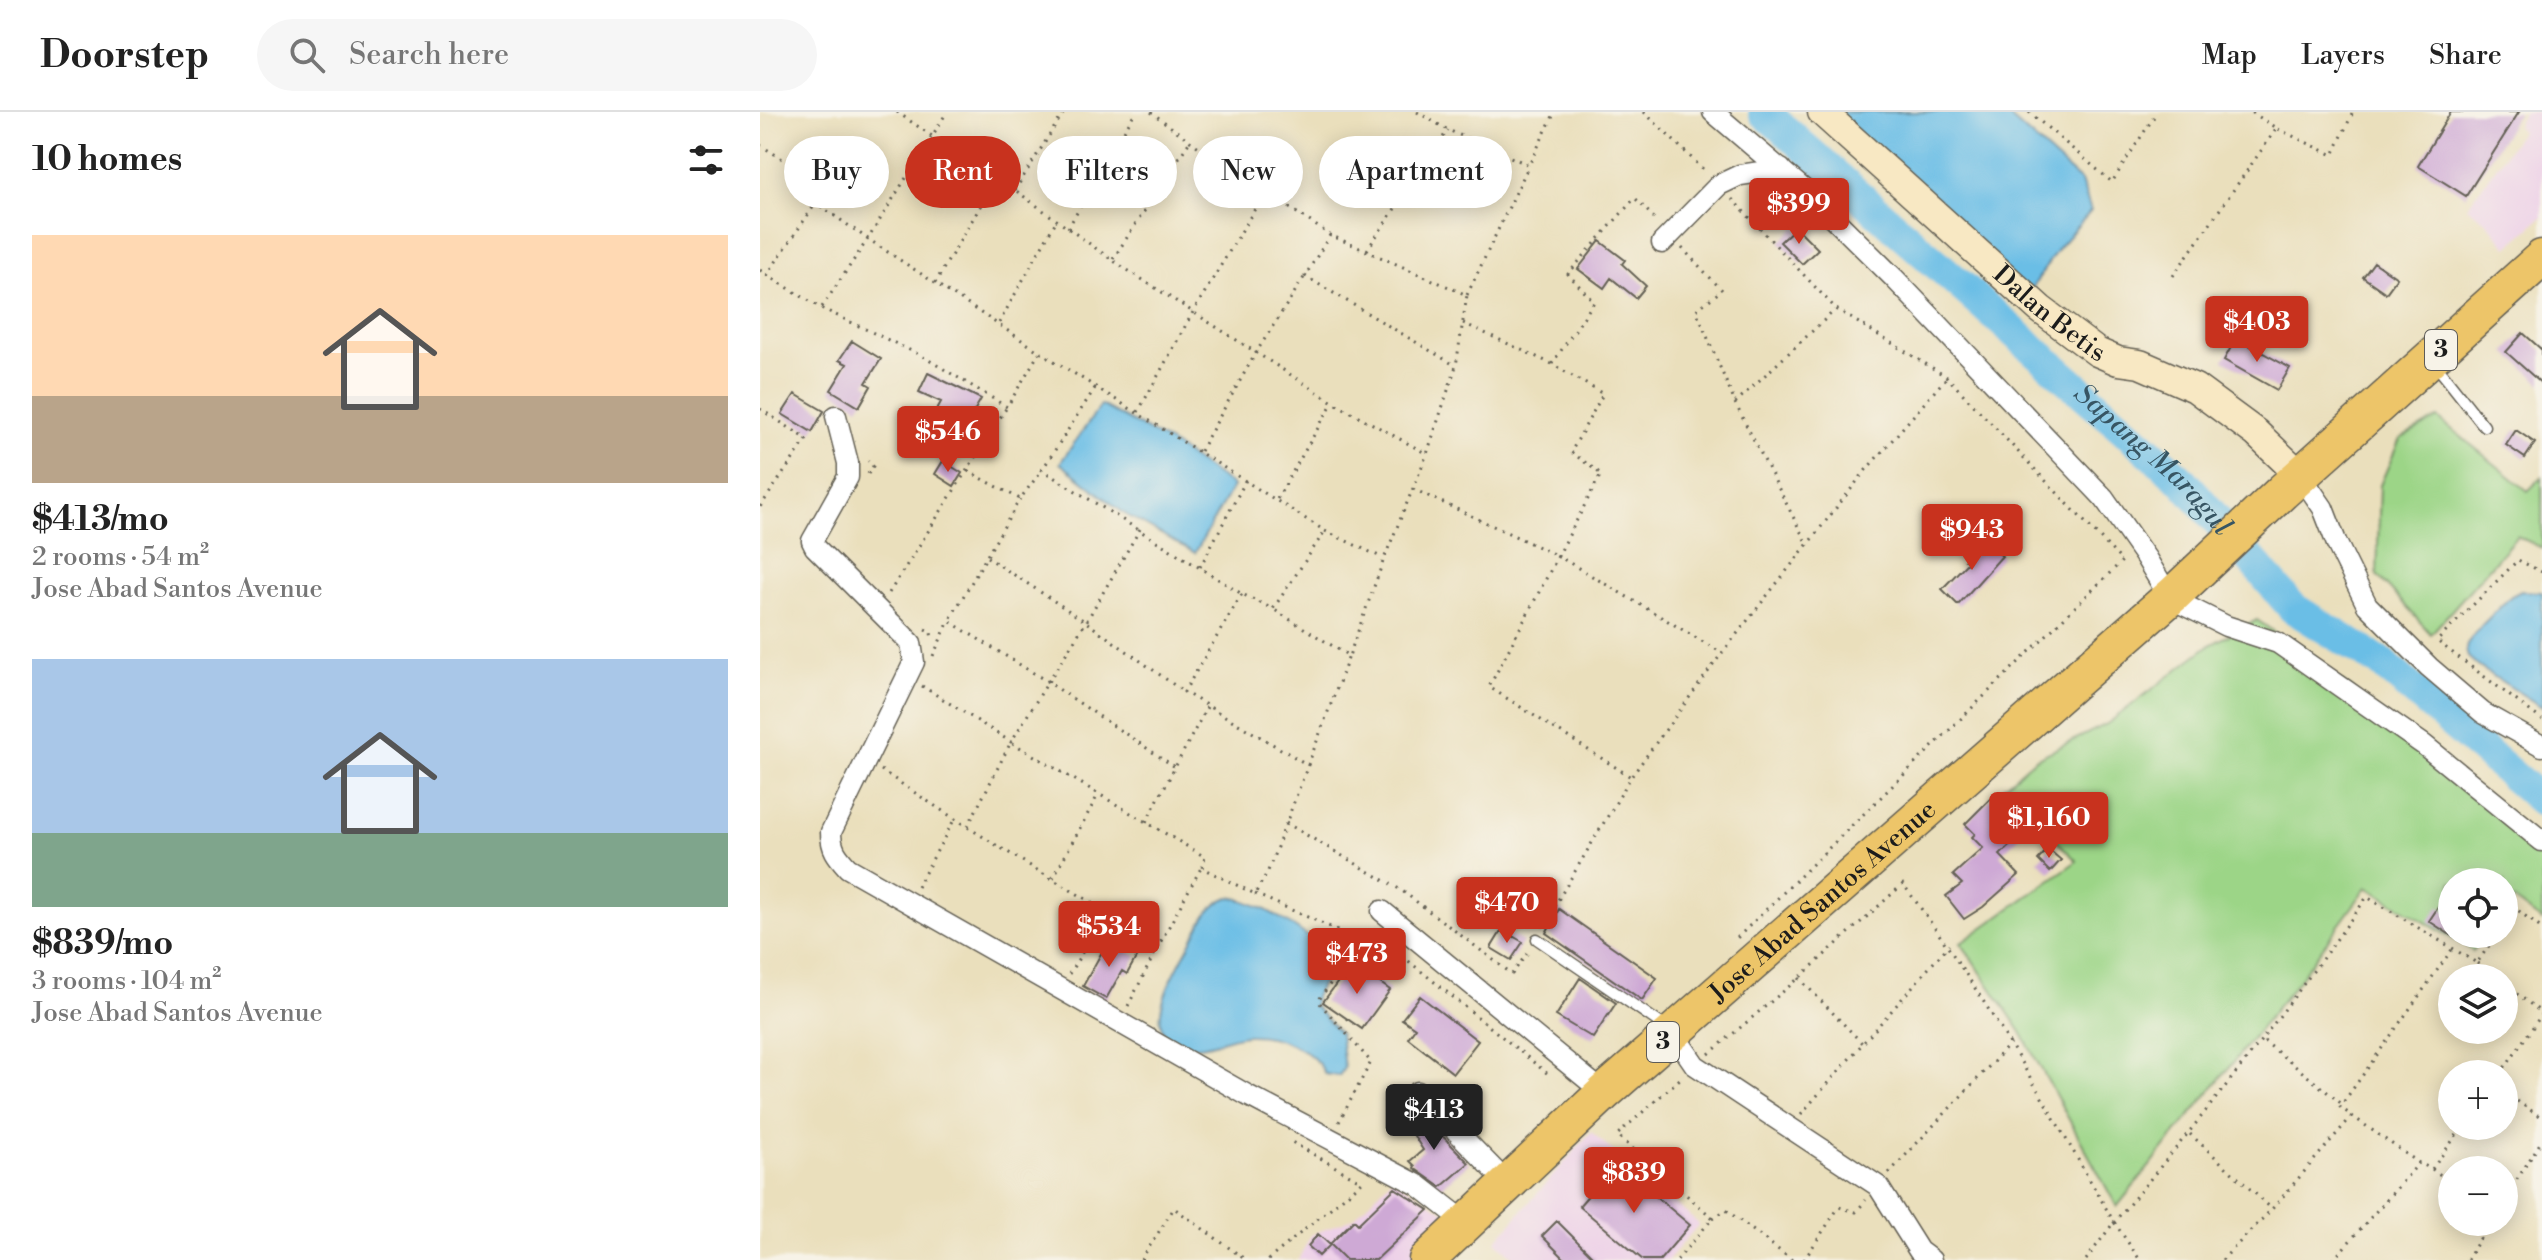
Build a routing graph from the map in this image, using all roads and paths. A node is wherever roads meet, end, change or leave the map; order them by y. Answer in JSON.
{"nodes":[{"id":1,"x":897,"y":112,"type":"edge"},
{"id":2,"x":947,"y":112,"type":"edge"},
{"id":3,"x":1064,"y":112,"type":"edge"},
{"id":4,"x":1135,"y":112,"type":"edge"},
{"id":5,"x":1151,"y":112,"type":"edge"},
{"id":6,"x":1417,"y":112,"type":"edge"},
{"id":7,"x":1555,"y":112,"type":"edge"},
{"id":8,"x":1644,"y":112,"type":"edge"},
{"id":9,"x":1713,"y":112,"type":"edge"},
{"id":10,"x":1822,"y":112,"type":"edge"},
{"id":11,"x":2029,"y":112,"type":"edge"},
{"id":12,"x":2157,"y":112,"type":"edge"},
{"id":13,"x":2251,"y":112,"type":"edge"},
{"id":14,"x":2353,"y":112,"type":"edge"},
{"id":15,"x":2277,"y":128,"type":"junction"},
{"id":16,"x":1448,"y":130,"type":"junction"},
{"id":17,"x":932,"y":136,"type":"joint"},
{"id":18,"x":1190,"y":141,"type":"junction"},
{"id":19,"x":1193,"y":143,"type":"edge"},
{"id":20,"x":760,"y":145,"type":"edge"},
{"id":21,"x":784,"y":160,"type":"edge"},
{"id":22,"x":1529,"y":165,"type":"junction"},
{"id":23,"x":1781,"y":169,"type":"junction"},
{"id":24,"x":905,"y":179,"type":"edge"},
{"id":25,"x":1021,"y":180,"type":"edge"},
{"id":26,"x":1719,"y":185,"type":"junction"},
{"id":27,"x":1021,"y":195,"type":"edge"},
{"id":28,"x":813,"y":208,"type":"edge"},
{"id":29,"x":823,"y":208,"type":"edge"},
{"id":30,"x":979,"y":208,"type":"edge"},
{"id":31,"x":1255,"y":208,"type":"edge"},
{"id":32,"x":1289,"y":208,"type":"edge"},
{"id":33,"x":1056,"y":221,"type":"junction"},
{"id":34,"x":1068,"y":228,"type":"junction"},
{"id":35,"x":1330,"y":235,"type":"junction"},
{"id":36,"x":1666,"y":238,"type":"junction"},
{"id":37,"x":868,"y":239,"type":"junction"},
{"id":38,"x":1366,"y":251,"type":"junction"},
{"id":39,"x":2542,"y":258,"type":"edge"},
{"id":40,"x":1112,"y":260,"type":"junction"},
{"id":41,"x":760,"y":270,"type":"edge"},
{"id":42,"x":767,"y":275,"type":"junction"},
{"id":43,"x":1305,"y":276,"type":"junction"},
{"id":44,"x":2173,"y":276,"type":"dead end"},
{"id":45,"x":935,"y":283,"type":"junction"},
{"id":46,"x":1467,"y":295,"type":"junction"},
{"id":47,"x":821,"y":308,"type":"junction"},
{"id":48,"x":1836,"y":309,"type":"junction"},
{"id":49,"x":1193,"y":312,"type":"junction"},
{"id":50,"x":1463,"y":323,"type":"junction"},
{"id":51,"x":999,"y":324,"type":"junction"},
{"id":52,"x":1257,"y":351,"type":"junction"},
{"id":53,"x":1040,"y":352,"type":"junction"},
{"id":54,"x":2431,"y":360,"type":"junction"},
{"id":55,"x":1552,"y":364,"type":"junction"},
{"id":56,"x":1456,"y":366,"type":"junction"},
{"id":57,"x":1947,"y":377,"type":"junction"},
{"id":58,"x":1096,"y":386,"type":"junction"},
{"id":59,"x":1333,"y":402,"type":"junction"},
{"id":60,"x":1735,"y":403,"type":"junction"},
{"id":61,"x":1007,"y":407,"type":"junction"},
{"id":62,"x":760,"y":409,"type":"edge"},
{"id":63,"x":1138,"y":412,"type":"junction"},
{"id":64,"x":836,"y":416,"type":"dead end"},
{"id":65,"x":2484,"y":426,"type":"dead end"},
{"id":66,"x":1199,"y":452,"type":"junction"},
{"id":67,"x":1427,"y":454,"type":"junction"},
{"id":68,"x":848,"y":463,"type":"junction"},
{"id":69,"x":1042,"y":470,"type":"junction"},
{"id":70,"x":968,"y":471,"type":"junction"},
{"id":71,"x":865,"y":478,"type":"dead end"},
{"id":72,"x":1246,"y":480,"type":"junction"},
{"id":73,"x":2291,"y":484,"type":"junction"},
{"id":74,"x":1413,"y":489,"type":"junction"},
{"id":75,"x":1020,"y":499,"type":"junction"},
{"id":76,"x":1277,"y":499,"type":"junction"},
{"id":77,"x":760,"y":507,"type":"edge"},
{"id":78,"x":1140,"y":529,"type":"junction"},
{"id":79,"x":1325,"y":531,"type":"junction"},
{"id":80,"x":1808,"y":546,"type":"junction"},
{"id":81,"x":1558,"y":556,"type":"junction"},
{"id":82,"x":987,"y":557,"type":"junction"},
{"id":83,"x":1384,"y":559,"type":"junction"},
{"id":84,"x":1200,"y":567,"type":"junction"},
{"id":85,"x":2542,"y":572,"type":"edge"},
{"id":86,"x":1242,"y":594,"type":"junction"},
{"id":87,"x":2172,"y":596,"type":"junction"},
{"id":88,"x":882,"y":604,"type":"dead end"},
{"id":89,"x":1273,"y":609,"type":"junction"},
{"id":90,"x":949,"y":621,"type":"junction"},
{"id":91,"x":1086,"y":622,"type":"junction"},
{"id":92,"x":919,"y":625,"type":"dead end"},
{"id":93,"x":1722,"y":653,"type":"junction"},
{"id":94,"x":933,"y":656,"type":"junction"},
{"id":95,"x":1349,"y":656,"type":"junction"},
{"id":96,"x":925,"y":664,"type":"dead end"},
{"id":97,"x":1048,"y":682,"type":"junction"},
{"id":98,"x":922,"y":686,"type":"dead end"},
{"id":99,"x":1184,"y":692,"type":"junction"},
{"id":100,"x":1207,"y":707,"type":"junction"},
{"id":101,"x":2542,"y":720,"type":"edge"},
{"id":102,"x":1011,"y":742,"type":"junction"},
{"id":103,"x":2542,"y":746,"type":"edge"},
{"id":104,"x":1308,"y":765,"type":"junction"},
{"id":105,"x":1176,"y":767,"type":"junction"},
{"id":106,"x":880,"y":769,"type":"dead end"},
{"id":107,"x":1631,"y":777,"type":"junction"},
{"id":108,"x":1098,"y":795,"type":"junction"},
{"id":109,"x":954,"y":820,"type":"junction"},
{"id":110,"x":1146,"y":822,"type":"junction"},
{"id":111,"x":1286,"y":823,"type":"junction"},
{"id":112,"x":968,"y":827,"type":"junction"},
{"id":113,"x":2542,"y":841,"type":"edge"},
{"id":114,"x":1202,"y":868,"type":"junction"},
{"id":115,"x":1053,"y":878,"type":"junction"},
{"id":116,"x":1255,"y":894,"type":"junction"},
{"id":117,"x":912,"y":895,"type":"dead end"},
{"id":118,"x":2518,"y":910,"type":"edge"},
{"id":119,"x":1382,"y":911,"type":"dead end"},
{"id":120,"x":1107,"y":912,"type":"junction"},
{"id":121,"x":2542,"y":929,"type":"edge"},
{"id":122,"x":1537,"y":939,"type":"junction"},
{"id":123,"x":2438,"y":939,"type":"edge"},
{"id":124,"x":1360,"y":940,"type":"junction"},
{"id":125,"x":1161,"y":941,"type":"junction"},
{"id":126,"x":1734,"y":941,"type":"dead end"},
{"id":127,"x":1949,"y":945,"type":"junction"},
{"id":128,"x":2453,"y":948,"type":"joint"},
{"id":129,"x":2487,"y":948,"type":"edge"},
{"id":130,"x":2477,"y":963,"type":"joint"},
{"id":131,"x":1069,"y":973,"type":"dead end"},
{"id":132,"x":1799,"y":978,"type":"junction"},
{"id":133,"x":2518,"y":995,"type":"edge"},
{"id":134,"x":1128,"y":1007,"type":"dead end"},
{"id":135,"x":2542,"y":1014,"type":"edge"},
{"id":136,"x":1673,"y":1033,"type":"junction"},
{"id":137,"x":2263,"y":1041,"type":"junction"},
{"id":138,"x":2011,"y":1043,"type":"junction"},
{"id":139,"x":1863,"y":1044,"type":"junction"},
{"id":140,"x":2510,"y":1060,"type":"edge"},
{"id":141,"x":1695,"y":1065,"type":"junction"},
{"id":142,"x":1553,"y":1078,"type":"dead end"},
{"id":143,"x":1418,"y":1092,"type":"dead end"},
{"id":144,"x":1604,"y":1093,"type":"junction"},
{"id":145,"x":2518,"y":1102,"type":"edge"},
{"id":146,"x":2342,"y":1104,"type":"junction"},
{"id":147,"x":2352,"y":1116,"type":"junction"},
{"id":148,"x":2542,"y":1118,"type":"edge"},
{"id":149,"x":1788,"y":1128,"type":"junction"},
{"id":150,"x":1335,"y":1131,"type":"dead end"},
{"id":151,"x":2190,"y":1134,"type":"junction"},
{"id":152,"x":1280,"y":1136,"type":"dead end"},
{"id":153,"x":2453,"y":1140,"type":"edge"},
{"id":154,"x":2541,"y":1144,"type":"edge"},
{"id":155,"x":2419,"y":1163,"type":"junction"},
{"id":156,"x":2432,"y":1169,"type":"junction"},
{"id":157,"x":2438,"y":1173,"type":"edge"},
{"id":158,"x":2518,"y":1179,"type":"edge"},
{"id":159,"x":1508,"y":1184,"type":"junction"},
{"id":160,"x":1878,"y":1186,"type":"junction"},
{"id":161,"x":2272,"y":1209,"type":"junction"},
{"id":162,"x":1713,"y":1218,"type":"junction"},
{"id":163,"x":2114,"y":1222,"type":"junction"},
{"id":164,"x":1468,"y":1224,"type":"junction"},
{"id":165,"x":2482,"y":1236,"type":"edge"},
{"id":166,"x":1141,"y":1260,"type":"edge"},
{"id":167,"x":1246,"y":1260,"type":"edge"},
{"id":168,"x":1268,"y":1260,"type":"edge"},
{"id":169,"x":1427,"y":1260,"type":"edge"},
{"id":170,"x":1677,"y":1260,"type":"edge"},
{"id":171,"x":1792,"y":1260,"type":"edge"},
{"id":172,"x":1804,"y":1260,"type":"edge"},
{"id":173,"x":1931,"y":1260,"type":"edge"},
{"id":174,"x":2086,"y":1260,"type":"edge"},
{"id":175,"x":2140,"y":1260,"type":"edge"},
{"id":176,"x":2222,"y":1260,"type":"edge"},
{"id":177,"x":2333,"y":1260,"type":"edge"},
{"id":178,"x":2467,"y":1260,"type":"edge"}],
"edges":[{"from":1,"to":17,"type":"path"},
{"from":2,"to":17,"type":"path"},
{"from":3,"to":25,"type":"path"},
{"from":4,"to":34,"type":"path"},
{"from":5,"to":18,"type":"path"},
{"from":6,"to":16,"type":"path"},
{"from":7,"to":22,"type":"path"},
{"from":8,"to":26,"type":"path"},
{"from":9,"to":23,"type":"street"},
{"from":10,"to":73,"type":"street","name":"Dalan Betis"},
{"from":11,"to":12,"type":"path"},
{"from":13,"to":15,"type":"path"},
{"from":14,"to":15,"type":"path"},
{"from":15,"to":44,"type":"path"},
{"from":16,"to":22,"type":"path"},
{"from":16,"to":38,"type":"path"},
{"from":18,"to":19,"type":"path"},
{"from":18,"to":40,"type":"path"},
{"from":20,"to":21,"type":"path"},
{"from":22,"to":46,"type":"path"},
{"from":23,"to":26,"type":"street"},
{"from":23,"to":87,"type":"street"},
{"from":24,"to":37,"type":"path"},
{"from":26,"to":36,"type":"street"},
{"from":26,"to":48,"type":"path"},
{"from":27,"to":33,"type":"path"},
{"from":28,"to":42,"type":"path"},
{"from":29,"to":37,"type":"path"},
{"from":30,"to":45,"type":"path"},
{"from":31,"to":49,"type":"path"},
{"from":32,"to":35,"type":"path"},
{"from":33,"to":34,"type":"path"},
{"from":33,"to":51,"type":"path"},
{"from":34,"to":40,"type":"path"},
{"from":35,"to":38,"type":"path"},
{"from":35,"to":43,"type":"path"},
{"from":36,"to":55,"type":"path"},
{"from":36,"to":60,"type":"path"},
{"from":37,"to":45,"type":"path"},
{"from":37,"to":47,"type":"path"},
{"from":38,"to":46,"type":"path"},
{"from":39,"to":54,"type":"highway","name":"Jose Abad Santos Avenue","number":"3"},
{"from":40,"to":49,"type":"path"},
{"from":41,"to":42,"type":"path"},
{"from":42,"to":47,"type":"path"},
{"from":43,"to":52,"type":"path"},
{"from":43,"to":56,"type":"path"},
{"from":45,"to":51,"type":"path"},
{"from":46,"to":50,"type":"path"},
{"from":47,"to":61,"type":"path"},
{"from":48,"to":57,"type":"path"},
{"from":48,"to":60,"type":"path"},
{"from":49,"to":52,"type":"path"},
{"from":49,"to":63,"type":"path"},
{"from":50,"to":55,"type":"path"},
{"from":50,"to":56,"type":"path"},
{"from":51,"to":53,"type":"path"},
{"from":52,"to":59,"type":"path"},
{"from":52,"to":66,"type":"path"},
{"from":53,"to":58,"type":"path"},
{"from":53,"to":61,"type":"path"},
{"from":54,"to":65,"type":"lane"},
{"from":54,"to":73,"type":"highway","name":"Jose Abad Santos Avenue","number":"3"},
{"from":55,"to":81,"type":"path"},
{"from":56,"to":67,"type":"path"},
{"from":57,"to":80,"type":"path"},
{"from":57,"to":126,"type":"path"},
{"from":58,"to":63,"type":"path"},
{"from":58,"to":69,"type":"path"},
{"from":59,"to":67,"type":"path"},
{"from":59,"to":76,"type":"path"},
{"from":60,"to":80,"type":"path"},
{"from":61,"to":70,"type":"path"},
{"from":62,"to":77,"type":"path"},
{"from":63,"to":66,"type":"path"},
{"from":64,"to":68,"type":"street"},
{"from":66,"to":72,"type":"path"},
{"from":67,"to":74,"type":"path"},
{"from":68,"to":71,"type":"path"},
{"from":68,"to":164,"type":"street"},
{"from":69,"to":75,"type":"path"},
{"from":69,"to":78,"type":"path"},
{"from":70,"to":75,"type":"path"},
{"from":70,"to":88,"type":"path"},
{"from":72,"to":76,"type":"path"},
{"from":72,"to":84,"type":"path"},
{"from":73,"to":87,"type":"highway","name":"Jose Abad Santos Avenue","number":"3"},
{"from":73,"to":103,"type":"street"},
{"from":74,"to":81,"type":"path"},
{"from":74,"to":83,"type":"path"},
{"from":75,"to":82,"type":"path"},
{"from":76,"to":79,"type":"path"},
{"from":78,"to":84,"type":"path"},
{"from":78,"to":91,"type":"path"},
{"from":79,"to":83,"type":"path"},
{"from":79,"to":89,"type":"path"},
{"from":80,"to":93,"type":"path"},
{"from":81,"to":93,"type":"path"},
{"from":81,"to":107,"type":"path"},
{"from":82,"to":90,"type":"path"},
{"from":82,"to":91,"type":"path"},
{"from":83,"to":95,"type":"path"},
{"from":84,"to":86,"type":"path"},
{"from":85,"to":101,"type":"path"},
{"from":86,"to":89,"type":"path"},
{"from":86,"to":99,"type":"path"},
{"from":87,"to":113,"type":"street"},
{"from":87,"to":136,"type":"highway","name":"Jose Abad Santos Avenue","number":"3"},
{"from":89,"to":95,"type":"path"},
{"from":90,"to":94,"type":"path"},
{"from":90,"to":97,"type":"path"},
{"from":91,"to":97,"type":"path"},
{"from":91,"to":99,"type":"path"},
{"from":92,"to":94,"type":"path"},
{"from":93,"to":107,"type":"path"},
{"from":94,"to":96,"type":"path"},
{"from":95,"to":104,"type":"path"},
{"from":97,"to":102,"type":"path"},
{"from":97,"to":105,"type":"path"},
{"from":98,"to":102,"type":"path"},
{"from":99,"to":100,"type":"path"},
{"from":100,"to":104,"type":"path"},
{"from":100,"to":105,"type":"path"},
{"from":102,"to":108,"type":"path"},
{"from":102,"to":112,"type":"path"},
{"from":104,"to":111,"type":"path"},
{"from":105,"to":110,"type":"path"},
{"from":106,"to":109,"type":"path"},
{"from":107,"to":122,"type":"path"},
{"from":108,"to":110,"type":"path"},
{"from":108,"to":115,"type":"path"},
{"from":109,"to":112,"type":"path"},
{"from":109,"to":117,"type":"path"},
{"from":110,"to":114,"type":"path"},
{"from":111,"to":116,"type":"path"},
{"from":111,"to":122,"type":"path"},
{"from":112,"to":115,"type":"path"},
{"from":114,"to":116,"type":"path"},
{"from":114,"to":125,"type":"path"},
{"from":115,"to":120,"type":"path"},
{"from":116,"to":124,"type":"path"},
{"from":118,"to":121,"type":"path"},
{"from":119,"to":144,"type":"street"},
{"from":120,"to":125,"type":"path"},
{"from":120,"to":131,"type":"path"},
{"from":122,"to":136,"type":"lane"},
{"from":123,"to":137,"type":"path"},
{"from":124,"to":142,"type":"path"},
{"from":124,"to":150,"type":"path"},
{"from":125,"to":134,"type":"path"},
{"from":127,"to":132,"type":"path"},
{"from":127,"to":138,"type":"path"},
{"from":127,"to":139,"type":"path"},
{"from":128,"to":130,"type":"path"},
{"from":128,"to":146,"type":"path"},
{"from":129,"to":130,"type":"path"},
{"from":132,"to":139,"type":"path"},
{"from":132,"to":141,"type":"path"},
{"from":133,"to":135,"type":"path"},
{"from":135,"to":140,"type":"path"},
{"from":136,"to":141,"type":"street"},
{"from":136,"to":144,"type":"highway","name":"Jose Abad Santos Avenue","number":"3"},
{"from":137,"to":146,"type":"path"},
{"from":137,"to":151,"type":"path"},
{"from":138,"to":160,"type":"path"},
{"from":138,"to":163,"type":"path"},
{"from":139,"to":149,"type":"path"},
{"from":141,"to":149,"type":"street"},
{"from":141,"to":162,"type":"path"},
{"from":143,"to":159,"type":"street"},
{"from":144,"to":159,"type":"highway","name":"Jose Abad Santos Avenue","number":"3"},
{"from":145,"to":148,"type":"path"},
{"from":146,"to":147,"type":"path"},
{"from":147,"to":155,"type":"path"},
{"from":147,"to":161,"type":"path"},
{"from":149,"to":160,"type":"street"},
{"from":151,"to":161,"type":"path"},
{"from":151,"to":163,"type":"path"},
{"from":152,"to":168,"type":"path"},
{"from":153,"to":156,"type":"path"},
{"from":154,"to":158,"type":"path"},
{"from":155,"to":156,"type":"path"},
{"from":155,"to":177,"type":"path"},
{"from":156,"to":157,"type":"path"},
{"from":159,"to":164,"type":"highway","name":"Jose Abad Santos Avenue","number":"3"},
{"from":160,"to":172,"type":"path"},
{"from":160,"to":173,"type":"street"},
{"from":161,"to":176,"type":"path"},
{"from":162,"to":170,"type":"path"},
{"from":162,"to":171,"type":"path"},
{"from":163,"to":174,"type":"path"},
{"from":163,"to":175,"type":"path"},
{"from":164,"to":169,"type":"highway","name":"Jose Abad Santos Avenue","number":"3"},
{"from":165,"to":178,"type":"path"},
{"from":166,"to":167,"type":"path"}]}
